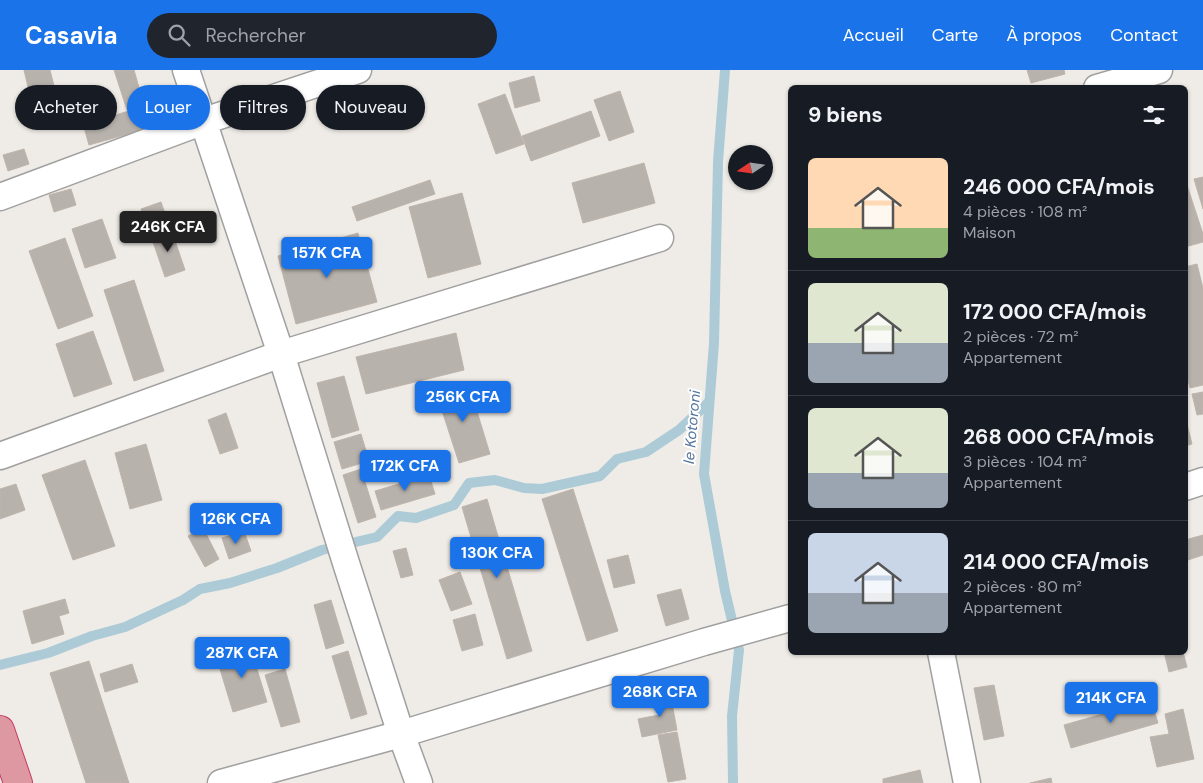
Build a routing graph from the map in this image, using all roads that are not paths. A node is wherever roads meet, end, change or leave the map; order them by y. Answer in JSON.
{"nodes":[{"id":1,"x":186,"y":70,"type":"edge"},
{"id":2,"x":358,"y":70,"type":"edge"},
{"id":3,"x":1159,"y":70,"type":"edge"},
{"id":4,"x":191,"y":85,"type":"edge"},
{"id":5,"x":1107,"y":85,"type":"edge"},
{"id":6,"x":210,"y":119,"type":"edge"},
{"id":7,"x":180,"y":130,"type":"edge"},
{"id":8,"x":207,"y":130,"type":"edge"},
{"id":9,"x":0,"y":197,"type":"edge"},
{"id":10,"x":660,"y":238,"type":"dead end"},
{"id":11,"x":281,"y":354,"type":"junction"},
{"id":12,"x":0,"y":456,"type":"edge"},
{"id":13,"x":1203,"y":481,"type":"edge"},
{"id":14,"x":1188,"y":486,"type":"edge"},
{"id":15,"x":780,"y":621,"type":"edge"},
{"id":16,"x":941,"y":655,"type":"edge"},
{"id":17,"x":0,"y":730,"type":"edge"},
{"id":18,"x":401,"y":734,"type":"junction"},
{"id":19,"x":18,"y":783,"type":"edge"},
{"id":20,"x":222,"y":783,"type":"edge"},
{"id":21,"x":420,"y":783,"type":"edge"},
{"id":22,"x":967,"y":783,"type":"edge"}],
"edges":[{"from":1,"to":4,"type":"street"},
{"from":2,"to":6,"type":"street"},
{"from":3,"to":5,"type":"street"},
{"from":7,"to":9,"type":"street"},
{"from":8,"to":11,"type":"street"},
{"from":10,"to":11,"type":"street"},
{"from":11,"to":12,"type":"street"},
{"from":11,"to":18,"type":"street"},
{"from":13,"to":14,"type":"street"},
{"from":15,"to":18,"type":"street"},
{"from":16,"to":22,"type":"street"},
{"from":17,"to":19,"type":"highway"},
{"from":18,"to":20,"type":"street"},
{"from":18,"to":21,"type":"street"}]}
